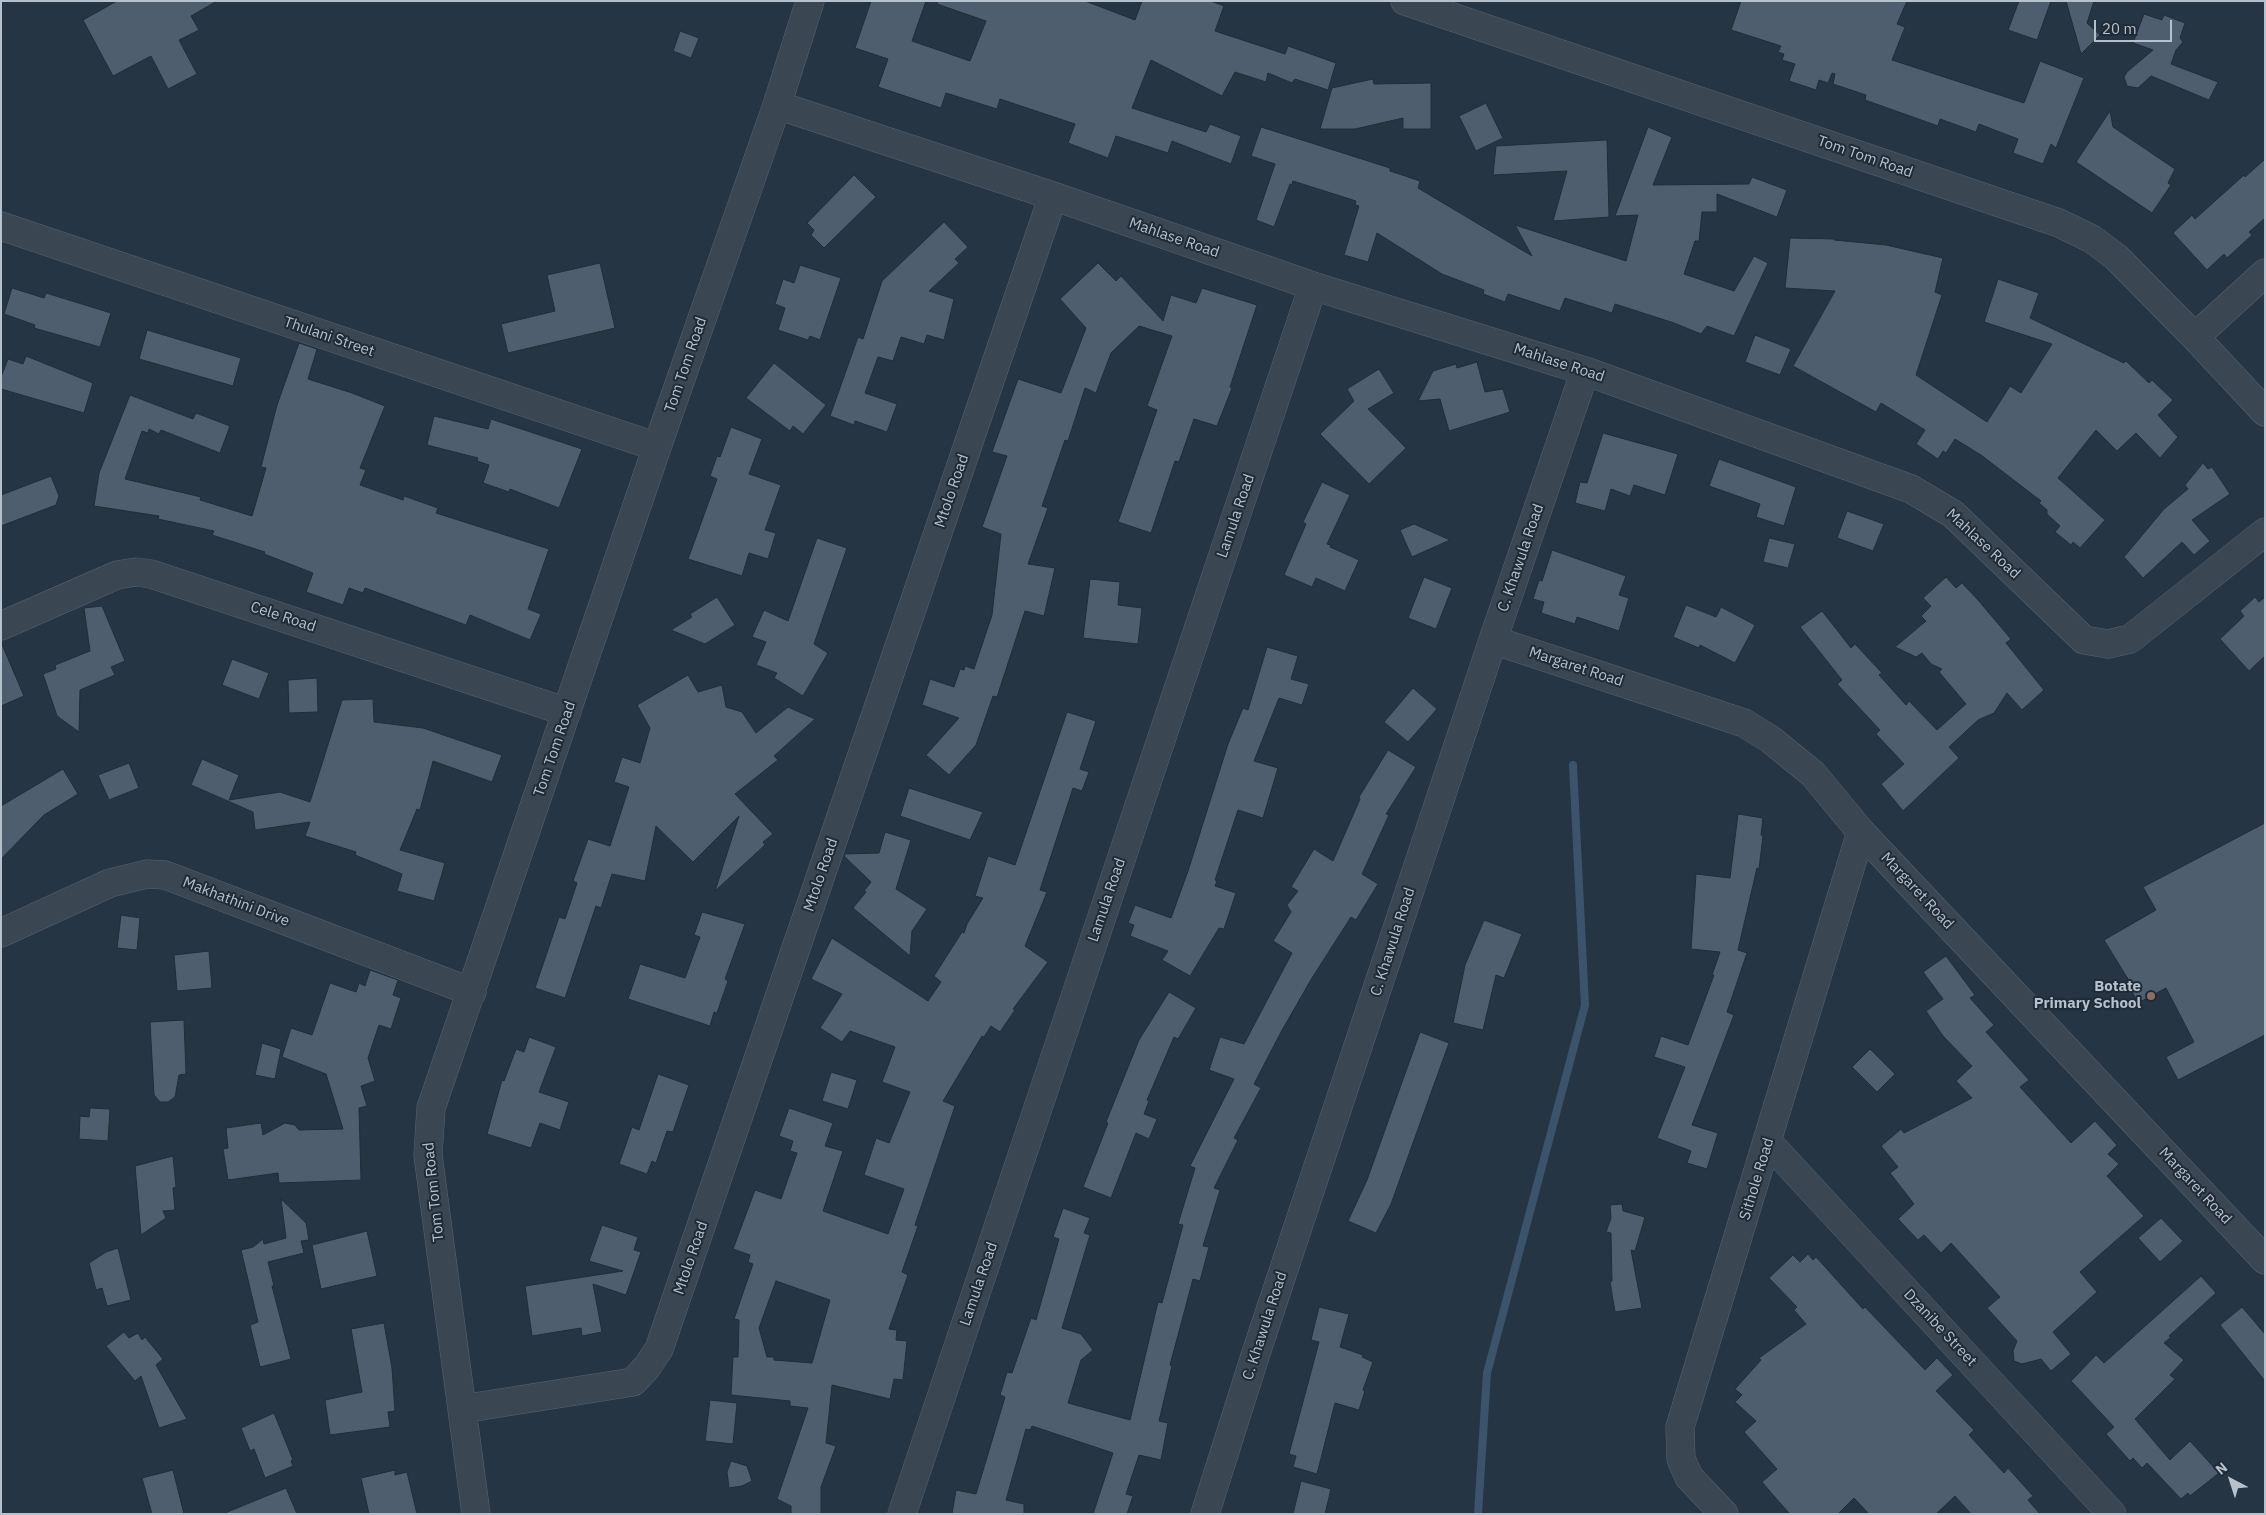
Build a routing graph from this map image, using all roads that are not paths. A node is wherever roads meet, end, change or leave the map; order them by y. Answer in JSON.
{"nodes":[{"id":1,"x":810,"y":1,"type":"edge"},
{"id":2,"x":1405,"y":1,"type":"edge"},
{"id":3,"x":777,"y":105,"type":"junction"},
{"id":4,"x":1053,"y":196,"type":"junction"},
{"id":5,"x":1,"y":226,"type":"edge"},
{"id":6,"x":2265,"y":273,"type":"edge"},
{"id":7,"x":1313,"y":286,"type":"junction"},
{"id":8,"x":2195,"y":337,"type":"junction"},
{"id":9,"x":1585,"y":371,"type":"junction"},
{"id":10,"x":2265,"y":412,"type":"edge"},
{"id":11,"x":657,"y":447,"type":"junction"},
{"id":12,"x":2265,"y":532,"type":"edge"},
{"id":13,"x":1,"y":626,"type":"edge"},
{"id":14,"x":1493,"y":640,"type":"junction"},
{"id":15,"x":568,"y":712,"type":"junction"},
{"id":16,"x":1861,"y":832,"type":"junction"},
{"id":17,"x":1,"y":933,"type":"edge"},
{"id":18,"x":472,"y":992,"type":"junction"},
{"id":19,"x":1768,"y":1142,"type":"junction"},
{"id":20,"x":2265,"y":1260,"type":"edge"},
{"id":21,"x":462,"y":1409,"type":"junction"},
{"id":22,"x":476,"y":1514,"type":"edge"},
{"id":23,"x":902,"y":1514,"type":"edge"},
{"id":24,"x":1205,"y":1514,"type":"edge"},
{"id":25,"x":1724,"y":1514,"type":"edge"},
{"id":26,"x":2112,"y":1514,"type":"edge"}],
"edges":[{"from":1,"to":3,"type":"street","name":"Tom Tom Road"},
{"from":2,"to":8,"type":"street","name":"Tom Tom Road"},
{"from":3,"to":4,"type":"street","name":"Mahlase Road"},
{"from":3,"to":11,"type":"street","name":"Tom Tom Road"},
{"from":4,"to":7,"type":"street","name":"Mahlase Road"},
{"from":4,"to":21,"type":"street","name":"Mtolo Road"},
{"from":5,"to":11,"type":"street","name":"Thulani Street"},
{"from":6,"to":8,"type":"street"},
{"from":7,"to":9,"type":"street","name":"Mahlase Road"},
{"from":7,"to":23,"type":"street","name":"Lamula Road"},
{"from":8,"to":10,"type":"street","name":"Tom Tom Road"},
{"from":9,"to":12,"type":"street","name":"Mahlase Road"},
{"from":9,"to":14,"type":"street","name":"C. Khawula Road"},
{"from":11,"to":15,"type":"street","name":"Tom Tom Road"},
{"from":13,"to":15,"type":"street","name":"Cele Road"},
{"from":14,"to":16,"type":"street","name":"Margaret Road"},
{"from":14,"to":24,"type":"street","name":"C. Khawula Road"},
{"from":15,"to":18,"type":"street","name":"Tom Tom Road"},
{"from":16,"to":19,"type":"street","name":"Sithole Road"},
{"from":16,"to":20,"type":"street","name":"Margaret Road"},
{"from":17,"to":18,"type":"street","name":"Makhathini Drive"},
{"from":18,"to":21,"type":"street","name":"Tom Tom Road"},
{"from":19,"to":25,"type":"street","name":"Sithole Road"},
{"from":19,"to":26,"type":"street","name":"Dzanibe Street"},
{"from":21,"to":22,"type":"street","name":"Tom Tom Road"}]}
